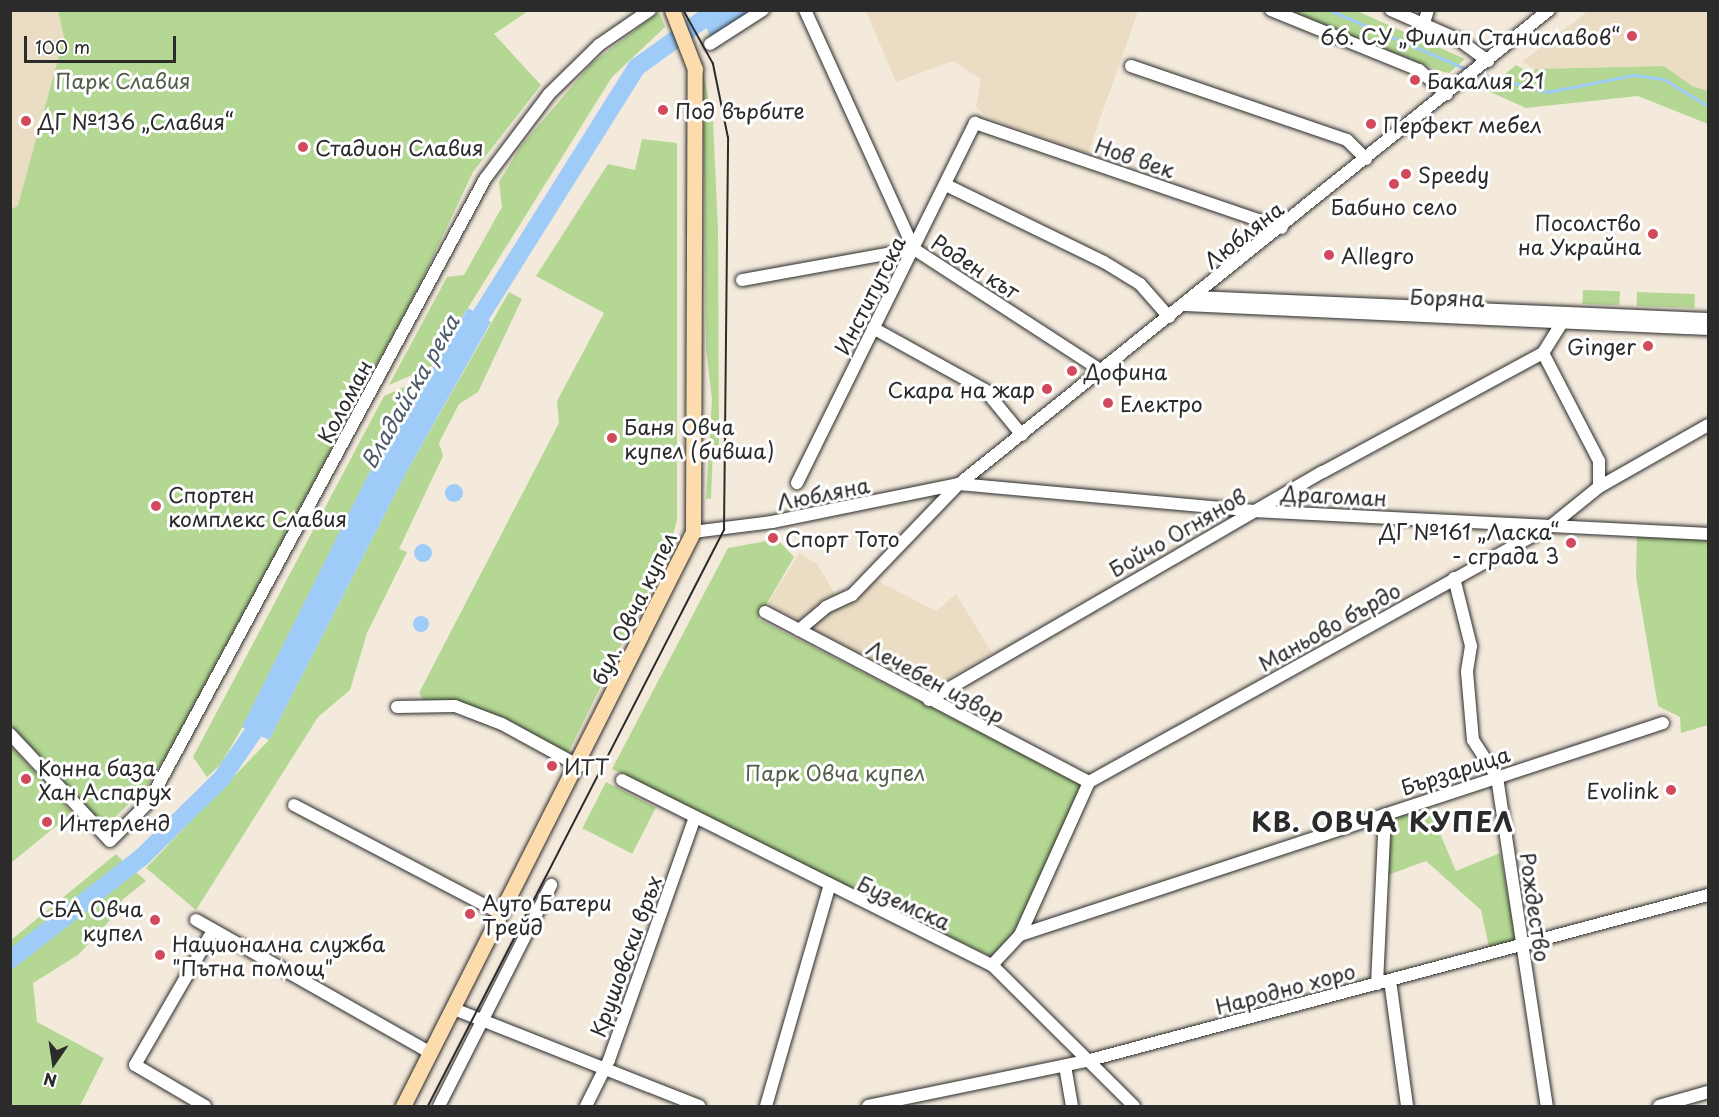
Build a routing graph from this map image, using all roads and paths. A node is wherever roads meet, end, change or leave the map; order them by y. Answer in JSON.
{"nodes":[{"id":1,"x":650,"y":10,"type":"edge"},
{"id":2,"x":763,"y":10,"type":"edge"},
{"id":3,"x":806,"y":10,"type":"edge"},
{"id":4,"x":1270,"y":10,"type":"edge"},
{"id":5,"x":1390,"y":10,"type":"edge"},
{"id":6,"x":1428,"y":10,"type":"edge"},
{"id":7,"x":1549,"y":10,"type":"edge"},
{"id":8,"x":673,"y":13,"type":"edge"},
{"id":9,"x":1424,"y":23,"type":"junction"},
{"id":10,"x":710,"y":44,"type":"dead end"},
{"id":11,"x":1485,"y":63,"type":"junction"},
{"id":12,"x":1131,"y":66,"type":"dead end"},
{"id":13,"x":1447,"y":94,"type":"junction"},
{"id":14,"x":975,"y":123,"type":"joint"},
{"id":15,"x":1366,"y":159,"type":"junction"},
{"id":16,"x":946,"y":185,"type":"junction"},
{"id":17,"x":1282,"y":228,"type":"junction"},
{"id":18,"x":914,"y":249,"type":"junction"},
{"id":19,"x":742,"y":280,"type":"dead end"},
{"id":20,"x":1190,"y":301,"type":"junction"},
{"id":21,"x":1169,"y":317,"type":"junction"},
{"id":22,"x":1708,"y":319,"type":"edge"},
{"id":23,"x":1562,"y":322,"type":"junction"},
{"id":24,"x":873,"y":328,"type":"junction"},
{"id":25,"x":1708,"y":329,"type":"edge"},
{"id":26,"x":1543,"y":353,"type":"junction"},
{"id":27,"x":1102,"y":371,"type":"junction"},
{"id":28,"x":1708,"y":425,"type":"edge"},
{"id":29,"x":1022,"y":435,"type":"junction"},
{"id":30,"x":797,"y":483,"type":"dead end"},
{"id":31,"x":958,"y":484,"type":"junction"},
{"id":32,"x":1599,"y":487,"type":"junction"},
{"id":33,"x":1254,"y":511,"type":"junction"},
{"id":34,"x":1552,"y":525,"type":"junction"},
{"id":35,"x":693,"y":532,"type":"junction"},
{"id":36,"x":1708,"y":534,"type":"edge"},
{"id":37,"x":1454,"y":578,"type":"junction"},
{"id":38,"x":765,"y":612,"type":"dead end"},
{"id":39,"x":799,"y":630,"type":"junction"},
{"id":40,"x":929,"y":700,"type":"junction"},
{"id":41,"x":398,"y":707,"type":"dead end"},
{"id":42,"x":1663,"y":723,"type":"dead end"},
{"id":43,"x":10,"y":734,"type":"edge"},
{"id":44,"x":579,"y":766,"type":"junction"},
{"id":45,"x":1497,"y":777,"type":"junction"},
{"id":46,"x":622,"y":780,"type":"dead end"},
{"id":47,"x":1089,"y":782,"type":"junction"},
{"id":48,"x":294,"y":805,"type":"dead end"},
{"id":49,"x":1385,"y":814,"type":"junction"},
{"id":50,"x":695,"y":817,"type":"junction"},
{"id":51,"x":551,"y":885,"type":"dead end"},
{"id":52,"x":829,"y":888,"type":"junction"},
{"id":53,"x":1708,"y":895,"type":"edge"},
{"id":54,"x":502,"y":914,"type":"junction"},
{"id":55,"x":196,"y":920,"type":"dead end"},
{"id":56,"x":212,"y":932,"type":"junction"},
{"id":57,"x":1020,"y":935,"type":"junction"},
{"id":58,"x":1521,"y":945,"type":"junction"},
{"id":59,"x":992,"y":965,"type":"junction"},
{"id":60,"x":1390,"y":980,"type":"junction"},
{"id":61,"x":1377,"y":984,"type":"junction"},
{"id":62,"x":454,"y":1009,"type":"junction"},
{"id":63,"x":481,"y":1020,"type":"junction"},
{"id":64,"x":431,"y":1053,"type":"junction"},
{"id":65,"x":1090,"y":1060,"type":"junction"},
{"id":66,"x":1065,"y":1066,"type":"junction"},
{"id":67,"x":603,"y":1068,"type":"junction"},
{"id":68,"x":1708,"y":1092,"type":"edge"},
{"id":69,"x":874,"y":1106,"type":"edge"},
{"id":70,"x":205,"y":1107,"type":"edge"},
{"id":71,"x":403,"y":1107,"type":"edge"},
{"id":72,"x":439,"y":1107,"type":"edge"},
{"id":73,"x":586,"y":1107,"type":"edge"},
{"id":74,"x":699,"y":1107,"type":"edge"},
{"id":75,"x":766,"y":1107,"type":"edge"},
{"id":76,"x":1072,"y":1107,"type":"edge"},
{"id":77,"x":1134,"y":1107,"type":"edge"},
{"id":78,"x":1407,"y":1107,"type":"edge"},
{"id":79,"x":1547,"y":1107,"type":"edge"},
{"id":80,"x":1659,"y":1107,"type":"edge"}],
"edges":[{"from":1,"to":43,"type":"street","name":"Коломан"},
{"from":2,"to":10,"type":"street"},
{"from":3,"to":18,"type":"street"},
{"from":4,"to":13,"type":"street"},
{"from":5,"to":9,"type":"street"},
{"from":6,"to":9,"type":"street"},
{"from":7,"to":11,"type":"street","name":"Любляна"},
{"from":8,"to":35,"type":"main road","name":"бул. Овча купел"},
{"from":9,"to":11,"type":"street"},
{"from":11,"to":13,"type":"street","name":"Любляна"},
{"from":12,"to":15,"type":"street"},
{"from":13,"to":15,"type":"street","name":"Любляна"},
{"from":14,"to":16,"type":"street","name":"Институтска"},
{"from":14,"to":17,"type":"street","name":"Нов век"},
{"from":15,"to":17,"type":"street","name":"Любляна"},
{"from":16,"to":18,"type":"street","name":"Институтска"},
{"from":16,"to":21,"type":"street"},
{"from":17,"to":20,"type":"street","name":"Любляна"},
{"from":18,"to":19,"type":"street","name":"Роден кът"},
{"from":18,"to":24,"type":"street","name":"Институтска"},
{"from":18,"to":27,"type":"street","name":"Роден кът"},
{"from":20,"to":21,"type":"street","name":"Любляна"},
{"from":20,"to":22,"type":"street","name":"Боряна"},
{"from":20,"to":23,"type":"street","name":"Боряна"},
{"from":21,"to":27,"type":"street","name":"Любляна"},
{"from":23,"to":25,"type":"street","name":"Боряна"},
{"from":23,"to":26,"type":"street","name":"Бойчо Огнянов"},
{"from":24,"to":29,"type":"street"},
{"from":24,"to":30,"type":"street","name":"Институтска"},
{"from":26,"to":32,"type":"street"},
{"from":26,"to":33,"type":"street","name":"Бойчо Огнянов"},
{"from":27,"to":29,"type":"street","name":"Любляна"},
{"from":28,"to":32,"type":"street","name":"Маньово бърдо"},
{"from":29,"to":31,"type":"street","name":"Любляна"},
{"from":31,"to":33,"type":"street","name":"Драгоман"},
{"from":31,"to":35,"type":"street","name":"Любляна"},
{"from":31,"to":39,"type":"street","name":"Любляна"},
{"from":32,"to":34,"type":"street","name":"Маньово бърдо"},
{"from":33,"to":34,"type":"street","name":"Драгоман"},
{"from":33,"to":40,"type":"street","name":"Бойчо Огнянов"},
{"from":34,"to":36,"type":"street","name":"Драгоман"},
{"from":34,"to":37,"type":"street","name":"Маньово бърдо"},
{"from":35,"to":44,"type":"main road","name":"бул. Овча купел"},
{"from":37,"to":45,"type":"street","name":"Рождество"},
{"from":37,"to":47,"type":"street","name":"Маньово бърдо"},
{"from":38,"to":39,"type":"street","name":"Лечебен извор"},
{"from":39,"to":40,"type":"street","name":"Лечебен извор"},
{"from":40,"to":47,"type":"street","name":"Лечебен извор"},
{"from":41,"to":44,"type":"street"},
{"from":42,"to":45,"type":"street","name":"Бързарица"},
{"from":44,"to":54,"type":"main road","name":"бул. Овча купел"},
{"from":45,"to":49,"type":"street","name":"Бързарица"},
{"from":45,"to":58,"type":"street","name":"Рождество"},
{"from":46,"to":50,"type":"street","name":"Буземска"},
{"from":47,"to":57,"type":"street"},
{"from":48,"to":54,"type":"street"},
{"from":49,"to":57,"type":"street","name":"Бързарица"},
{"from":49,"to":61,"type":"street"},
{"from":50,"to":52,"type":"street","name":"Буземска"},
{"from":50,"to":67,"type":"street","name":"Крушовски връх"},
{"from":51,"to":63,"type":"street"},
{"from":52,"to":59,"type":"street","name":"Буземска"},
{"from":52,"to":75,"type":"street"},
{"from":53,"to":58,"type":"street","name":"Народно хоро"},
{"from":54,"to":62,"type":"main road","name":"бул. Овча купел"},
{"from":55,"to":56,"type":"street"},
{"from":56,"to":64,"type":"street"},
{"from":56,"to":70,"type":"street"},
{"from":57,"to":59,"type":"street"},
{"from":58,"to":60,"type":"street","name":"Народно хоро"},
{"from":58,"to":79,"type":"street","name":"Рождество"},
{"from":59,"to":65,"type":"street","name":"Буземска"},
{"from":60,"to":61,"type":"street","name":"Народно хоро"},
{"from":60,"to":78,"type":"street"},
{"from":61,"to":65,"type":"street","name":"Народно хоро"},
{"from":62,"to":63,"type":"street"},
{"from":62,"to":64,"type":"main road","name":"бул. Овча купел"},
{"from":63,"to":67,"type":"street"},
{"from":63,"to":72,"type":"street"},
{"from":64,"to":71,"type":"main road","name":"бул. Овча купел"},
{"from":65,"to":66,"type":"street","name":"Народно хоро"},
{"from":65,"to":77,"type":"street","name":"Буземска"},
{"from":66,"to":69,"type":"street","name":"Народно хоро"},
{"from":66,"to":76,"type":"street"},
{"from":67,"to":73,"type":"street","name":"Крушовски връх"},
{"from":67,"to":74,"type":"street"},
{"from":68,"to":80,"type":"street"}]}
